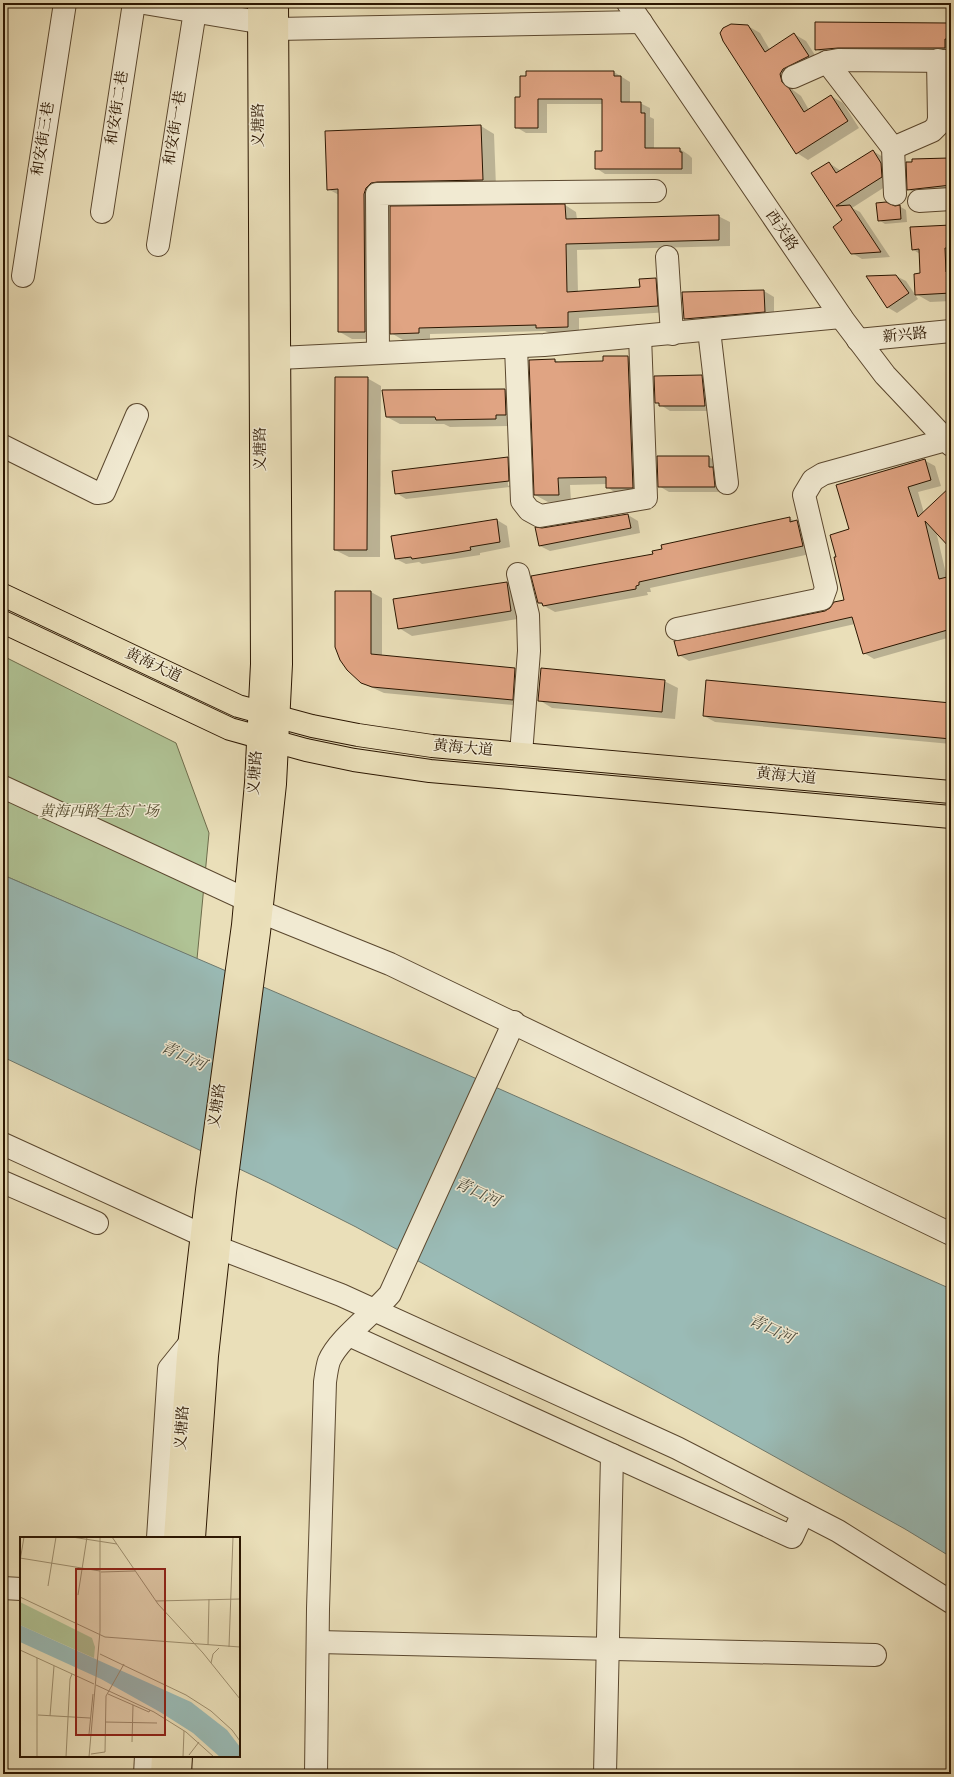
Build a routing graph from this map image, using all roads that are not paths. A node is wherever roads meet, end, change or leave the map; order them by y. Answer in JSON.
{"nodes":[{"id":1,"x":65,"y":3,"type":"edge"},
{"id":2,"x":134,"y":3,"type":"edge"},
{"id":3,"x":144,"y":3,"type":"edge"},
{"id":4,"x":277,"y":3,"type":"edge"},
{"id":5,"x":628,"y":3,"type":"edge"},
{"id":6,"x":195,"y":12,"type":"junction"},
{"id":7,"x":265,"y":18,"type":"edge"},
{"id":8,"x":641,"y":22,"type":"junction"},
{"id":9,"x":945,"y":60,"type":"edge"},
{"id":10,"x":827,"y":62,"type":"junction"},
{"id":11,"x":793,"y":77,"type":"dead end"},
{"id":12,"x":944,"y":123,"type":"edge"},
{"id":13,"x":893,"y":148,"type":"junction"},
{"id":14,"x":655,"y":191,"type":"dead end"},
{"id":15,"x":895,"y":194,"type":"dead end"},
{"id":16,"x":951,"y":199,"type":"edge"},
{"id":17,"x":919,"y":201,"type":"dead end"},
{"id":18,"x":102,"y":212,"type":"dead end"},
{"id":19,"x":158,"y":245,"type":"dead end"},
{"id":20,"x":667,"y":257,"type":"dead end"},
{"id":21,"x":23,"y":276,"type":"dead end"},
{"id":22,"x":840,"y":316,"type":"junction"},
{"id":23,"x":710,"y":330,"type":"junction"},
{"id":24,"x":951,"y":331,"type":"edge"},
{"id":25,"x":672,"y":334,"type":"junction"},
{"id":26,"x":640,"y":336,"type":"junction"},
{"id":27,"x":858,"y":340,"type":"junction"},
{"id":28,"x":516,"y":347,"type":"junction"},
{"id":29,"x":378,"y":353,"type":"junction"},
{"id":30,"x":279,"y":358,"type":"junction"},
{"id":31,"x":137,"y":415,"type":"dead end"},
{"id":32,"x":949,"y":443,"type":"edge"},
{"id":33,"x":3,"y":446,"type":"edge"},
{"id":34,"x":727,"y":482,"type":"dead end"},
{"id":35,"x":518,"y":574,"type":"dead end"},
{"id":36,"x":3,"y":595,"type":"edge"},
{"id":37,"x":3,"y":622,"type":"edge"},
{"id":38,"x":677,"y":629,"type":"dead end"},
{"id":39,"x":269,"y":715,"type":"junction"},
{"id":40,"x":268,"y":741,"type":"junction"},
{"id":41,"x":521,"y":754,"type":"junction"},
{"id":42,"x":3,"y":787,"type":"edge"},
{"id":43,"x":951,"y":792,"type":"edge"},
{"id":44,"x":951,"y":817,"type":"edge"},
{"id":45,"x":252,"y":917,"type":"junction"},
{"id":46,"x":514,"y":1022,"type":"junction"},
{"id":47,"x":3,"y":1144,"type":"edge"},
{"id":48,"x":3,"y":1182,"type":"edge"},
{"id":49,"x":97,"y":1223,"type":"dead end"},
{"id":50,"x":209,"y":1224,"type":"junction"},
{"id":51,"x":951,"y":1234,"type":"edge"},
{"id":52,"x":219,"y":1248,"type":"junction"},
{"id":53,"x":376,"y":1311,"type":"junction"},
{"id":54,"x":348,"y":1335,"type":"junction"},
{"id":55,"x":190,"y":1344,"type":"junction"},
{"id":56,"x":612,"y":1455,"type":"junction"},
{"id":57,"x":803,"y":1513,"type":"junction"},
{"id":58,"x":158,"y":1537,"type":"edge"},
{"id":59,"x":175,"y":1537,"type":"edge"},
{"id":60,"x":194,"y":1537,"type":"edge"},
{"id":61,"x":3,"y":1588,"type":"edge"},
{"id":62,"x":20,"y":1589,"type":"edge"},
{"id":63,"x":951,"y":1602,"type":"edge"},
{"id":64,"x":318,"y":1642,"type":"junction"},
{"id":65,"x":608,"y":1649,"type":"junction"},
{"id":66,"x":875,"y":1655,"type":"dead end"},
{"id":67,"x":146,"y":1757,"type":"edge"},
{"id":68,"x":163,"y":1757,"type":"edge"},
{"id":69,"x":182,"y":1757,"type":"edge"},
{"id":70,"x":145,"y":1774,"type":"edge"},
{"id":71,"x":162,"y":1774,"type":"edge"},
{"id":72,"x":180,"y":1774,"type":"edge"},
{"id":73,"x":316,"y":1774,"type":"edge"},
{"id":74,"x":605,"y":1774,"type":"edge"}],
"edges":[{"from":1,"to":21,"type":"street","name":"和安街三巷"},
{"from":2,"to":18,"type":"street","name":"和安街二巷"},
{"from":3,"to":6,"type":"street"},
{"from":4,"to":7,"type":"main road","name":"义塘路"},
{"from":5,"to":8,"type":"street","name":"西关路"},
{"from":6,"to":7,"type":"street"},
{"from":6,"to":19,"type":"street","name":"和安街一巷"},
{"from":7,"to":8,"type":"street"},
{"from":7,"to":30,"type":"main road","name":"义塘路"},
{"from":7,"to":39,"type":"main road","name":"义塘路"},
{"from":8,"to":22,"type":"street","name":"西关路"},
{"from":9,"to":10,"type":"street"},
{"from":9,"to":12,"type":"street"},
{"from":10,"to":11,"type":"street"},
{"from":10,"to":13,"type":"street"},
{"from":12,"to":13,"type":"street"},
{"from":13,"to":15,"type":"street"},
{"from":14,"to":29,"type":"street"},
{"from":16,"to":17,"type":"street"},
{"from":20,"to":25,"type":"street"},
{"from":22,"to":23,"type":"street"},
{"from":22,"to":27,"type":"street","name":"西关路"},
{"from":23,"to":25,"type":"street"},
{"from":23,"to":34,"type":"street"},
{"from":24,"to":27,"type":"street","name":"新兴路"},
{"from":25,"to":26,"type":"street"},
{"from":26,"to":28,"type":"street"},
{"from":26,"to":28,"type":"street"},
{"from":27,"to":32,"type":"street","name":"西关路"},
{"from":28,"to":29,"type":"street"},
{"from":29,"to":30,"type":"street"},
{"from":30,"to":39,"type":"main road","name":"义塘路"},
{"from":31,"to":33,"type":"street"},
{"from":32,"to":38,"type":"street"},
{"from":35,"to":41,"type":"street"},
{"from":36,"to":39,"type":"main road","name":"黄海大道"},
{"from":37,"to":40,"type":"main road","name":"黄海大道"},
{"from":39,"to":40,"type":"main road","name":"义塘路"},
{"from":39,"to":41,"type":"main road","name":"黄海大道"},
{"from":40,"to":44,"type":"main road","name":"黄海大道"},
{"from":40,"to":45,"type":"main road","name":"义塘路"},
{"from":41,"to":43,"type":"main road","name":"黄海大道"},
{"from":42,"to":45,"type":"street"},
{"from":45,"to":46,"type":"street"},
{"from":45,"to":50,"type":"main road","name":"义塘路"},
{"from":46,"to":51,"type":"street"},
{"from":46,"to":53,"type":"street"},
{"from":47,"to":50,"type":"street"},
{"from":48,"to":49,"type":"street"},
{"from":50,"to":52,"type":"main road","name":"义塘路"},
{"from":50,"to":55,"type":"main road","name":"义塘路"},
{"from":52,"to":53,"type":"street"},
{"from":52,"to":60,"type":"main road","name":"义塘路"},
{"from":53,"to":54,"type":"street"},
{"from":53,"to":57,"type":"street"},
{"from":54,"to":56,"type":"street"},
{"from":54,"to":64,"type":"street"},
{"from":55,"to":58,"type":"street"},
{"from":55,"to":59,"type":"main road","name":"义塘路"},
{"from":56,"to":57,"type":"street"},
{"from":56,"to":65,"type":"street"},
{"from":57,"to":63,"type":"street"},
{"from":61,"to":62,"type":"street"},
{"from":64,"to":65,"type":"street"},
{"from":64,"to":73,"type":"street"},
{"from":65,"to":66,"type":"street"},
{"from":65,"to":74,"type":"street"},
{"from":67,"to":70,"type":"street"},
{"from":68,"to":71,"type":"main road"},
{"from":69,"to":72,"type":"main road"}]}
